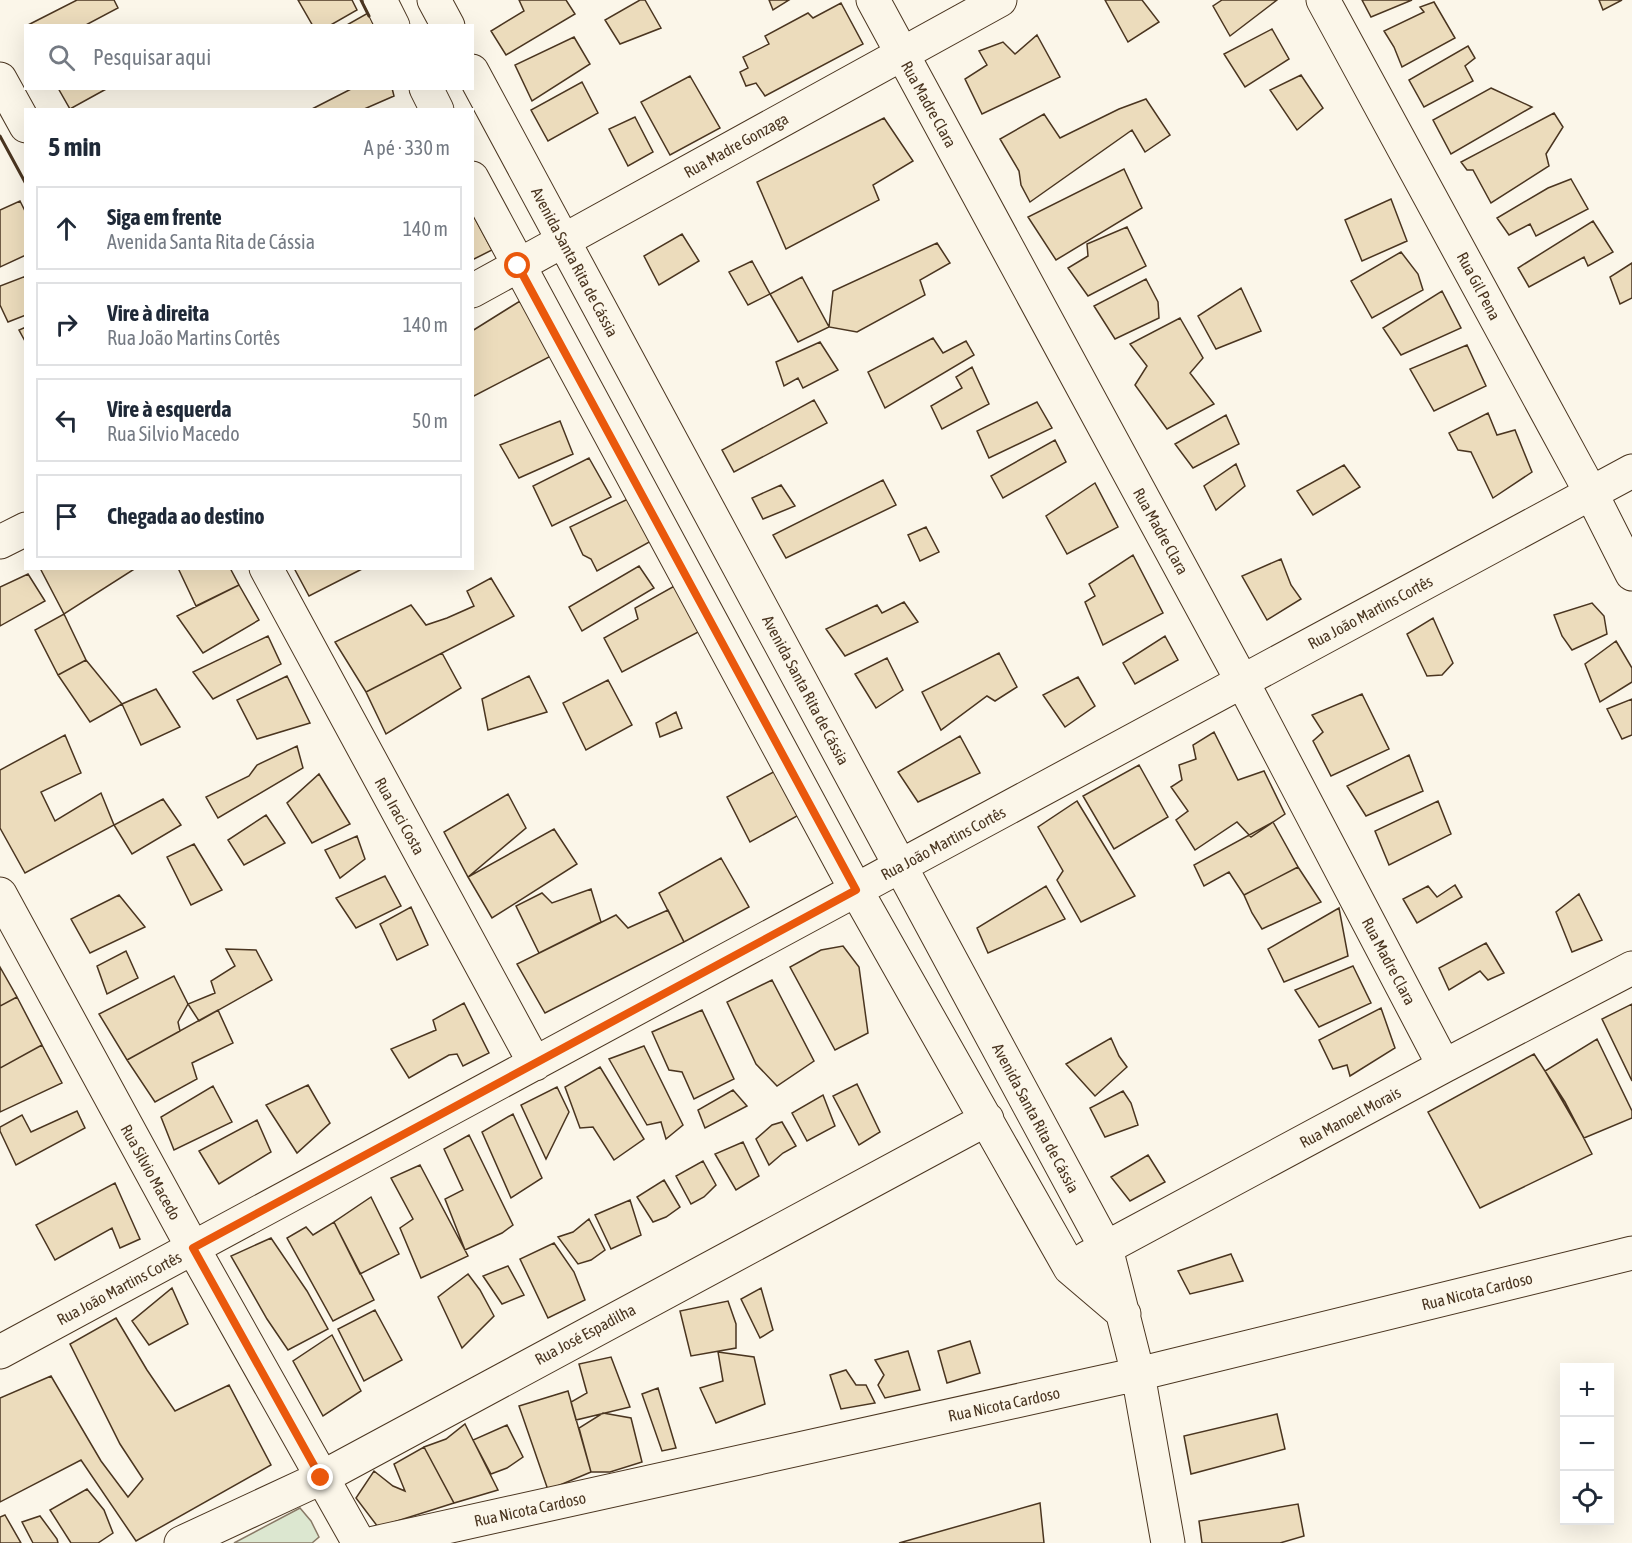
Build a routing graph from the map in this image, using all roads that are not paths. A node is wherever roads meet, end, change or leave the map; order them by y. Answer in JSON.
{"nodes":[{"id":1,"x":380,"y":0,"type":"edge"},
{"id":2,"x":434,"y":0,"type":"edge"},
{"id":3,"x":873,"y":0,"type":"edge"},
{"id":4,"x":1000,"y":0,"type":"edge"},
{"id":5,"x":1323,"y":0,"type":"edge"},
{"id":6,"x":392,"y":24,"type":"edge"},
{"id":7,"x":447,"y":24,"type":"edge"},
{"id":8,"x":901,"y":53,"type":"junction"},
{"id":9,"x":474,"y":75,"type":"edge"},
{"id":10,"x":0,"y":79,"type":"edge"},
{"id":11,"x":427,"y":90,"type":"edge"},
{"id":12,"x":436,"y":108,"type":"edge"},
{"id":13,"x":24,"y":122,"type":"edge"},
{"id":14,"x":474,"y":182,"type":"edge"},
{"id":15,"x":564,"y":241,"type":"junction"},
{"id":16,"x":518,"y":266,"type":"junction"},
{"id":17,"x":474,"y":290,"type":"edge"},
{"id":18,"x":1632,"y":471,"type":"edge"},
{"id":19,"x":1591,"y":493,"type":"junction"},
{"id":20,"x":24,"y":530,"type":"edge"},
{"id":21,"x":0,"y":542,"type":"edge"},
{"id":22,"x":267,"y":570,"type":"edge"},
{"id":23,"x":1632,"y":574,"type":"edge"},
{"id":24,"x":1242,"y":681,"type":"junction"},
{"id":25,"x":900,"y":866,"type":"junction"},
{"id":26,"x":856,"y":890,"type":"junction"},
{"id":27,"x":0,"y":894,"type":"edge"},
{"id":28,"x":1632,"y":968,"type":"edge"},
{"id":29,"x":979,"y":1012,"type":"junction"},
{"id":30,"x":938,"y":1035,"type":"junction"},
{"id":31,"x":535,"y":1064,"type":"junction"},
{"id":32,"x":1444,"y":1066,"type":"junction"},
{"id":33,"x":987,"y":1119,"type":"junction"},
{"id":34,"x":193,"y":1248,"type":"junction"},
{"id":35,"x":1106,"y":1248,"type":"junction"},
{"id":36,"x":1632,"y":1253,"type":"edge"},
{"id":37,"x":1070,"y":1268,"type":"junction"},
{"id":38,"x":1124,"y":1314,"type":"junction"},
{"id":39,"x":0,"y":1352,"type":"edge"},
{"id":40,"x":1138,"y":1374,"type":"junction"},
{"id":41,"x":321,"y":1478,"type":"junction"},
{"id":42,"x":181,"y":1543,"type":"edge"},
{"id":43,"x":359,"y":1543,"type":"edge"},
{"id":44,"x":374,"y":1543,"type":"edge"},
{"id":45,"x":1168,"y":1543,"type":"edge"}],
"edges":[{"from":1,"to":6,"type":"street"},
{"from":2,"to":7,"type":"street"},
{"from":3,"to":8,"type":"street","name":"Rua Madre Clara"},
{"from":4,"to":8,"type":"street","name":"Rua Madre Gonzaga"},
{"from":5,"to":19,"type":"street","name":"Rua Gil Pena"},
{"from":8,"to":15,"type":"street","name":"Rua Madre Gonzaga"},
{"from":8,"to":24,"type":"street","name":"Rua Madre Clara"},
{"from":9,"to":15,"type":"street","name":"Avenida Santa Rita de Cássia"},
{"from":10,"to":13,"type":"street"},
{"from":11,"to":12,"type":"street"},
{"from":14,"to":16,"type":"street"},
{"from":15,"to":16,"type":"street","name":"Rua Madre Gonzaga"},
{"from":15,"to":25,"type":"street","name":"Avenida Santa Rita de Cássia"},
{"from":16,"to":17,"type":"street","name":"Rua Madre Gonzaga"},
{"from":16,"to":26,"type":"street"},
{"from":18,"to":19,"type":"street","name":"Rua João Martins Cortês"},
{"from":19,"to":23,"type":"street","name":"Rua Gil Pena"},
{"from":19,"to":24,"type":"street","name":"Rua João Martins Cortês"},
{"from":20,"to":21,"type":"street"},
{"from":22,"to":31,"type":"street","name":"Rua Iraci Costa"},
{"from":24,"to":25,"type":"street","name":"Rua João Martins Cortês"},
{"from":24,"to":32,"type":"street","name":"Rua Madre Clara"},
{"from":25,"to":26,"type":"street","name":"Rua João Martins Cortês"},
{"from":25,"to":29,"type":"street","name":"Avenida Santa Rita de Cássia"},
{"from":26,"to":30,"type":"street"},
{"from":26,"to":31,"type":"street","name":"Rua João Martins Cortês"},
{"from":27,"to":34,"type":"street","name":"Rua Silvio Macedo"},
{"from":28,"to":32,"type":"street","name":"Rua Manoel Morais"},
{"from":29,"to":30,"type":"street"},
{"from":29,"to":35,"type":"street","name":"Avenida Santa Rita de Cássia"},
{"from":30,"to":33,"type":"street"},
{"from":31,"to":34,"type":"street","name":"Rua João Martins Cortês"},
{"from":32,"to":35,"type":"street","name":"Rua Manoel Morais"},
{"from":33,"to":37,"type":"street"},
{"from":33,"to":41,"type":"street","name":"Rua José Espadilha"},
{"from":34,"to":39,"type":"street","name":"Rua João Martins Cortês"},
{"from":34,"to":41,"type":"street","name":"Rua Silvio Macedo"},
{"from":35,"to":37,"type":"street","name":"Rua Manoel Morais"},
{"from":35,"to":38,"type":"street","name":"Avenida Santa Rita de Cássia"},
{"from":36,"to":40,"type":"street","name":"Rua Nicota Cardoso"},
{"from":37,"to":38,"type":"street"},
{"from":38,"to":40,"type":"street","name":"Avenida Santa Rita de Cássia"},
{"from":40,"to":44,"type":"street","name":"Rua Nicota Cardoso"},
{"from":40,"to":45,"type":"street","name":"Avenida Santa Rita de Cássia"},
{"from":41,"to":42,"type":"street","name":"Rua José Espadilha"},
{"from":41,"to":43,"type":"street","name":"Rua Silvio Macedo"}]}
